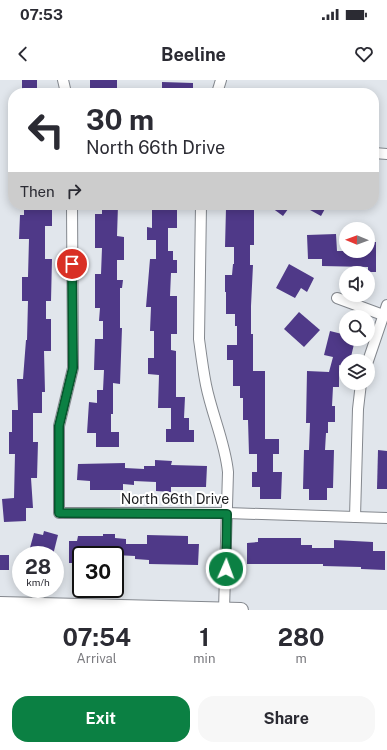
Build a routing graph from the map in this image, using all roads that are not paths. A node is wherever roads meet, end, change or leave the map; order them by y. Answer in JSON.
{"nodes":[{"id":1,"x":72,"y":210,"type":"edge"},
{"id":2,"x":201,"y":210,"type":"edge"},
{"id":3,"x":337,"y":298,"type":"dead end"},
{"id":4,"x":387,"y":305,"type":"edge"},
{"id":5,"x":383,"y":315,"type":"junction"},
{"id":6,"x":370,"y":354,"type":"edge"},
{"id":7,"x":360,"y":390,"type":"edge"},
{"id":8,"x":227,"y":514,"type":"junction"},
{"id":9,"x":355,"y":517,"type":"junction"},
{"id":10,"x":387,"y":518,"type":"edge"},
{"id":11,"x":0,"y":604,"type":"edge"},
{"id":12,"x":224,"y":610,"type":"edge"},
{"id":13,"x":241,"y":610,"type":"edge"}],
"edges":[{"from":1,"to":8,"type":"street","name":"North 66th Drive"},
{"from":2,"to":8,"type":"street"},
{"from":3,"to":5,"type":"street"},
{"from":4,"to":5,"type":"street"},
{"from":5,"to":6,"type":"street"},
{"from":7,"to":9,"type":"street"},
{"from":8,"to":9,"type":"street","name":"North 66th Drive"},
{"from":8,"to":12,"type":"street"},
{"from":9,"to":10,"type":"street","name":"North 66th Drive"},
{"from":11,"to":12,"type":"main road"},
{"from":12,"to":13,"type":"main road"}]}
